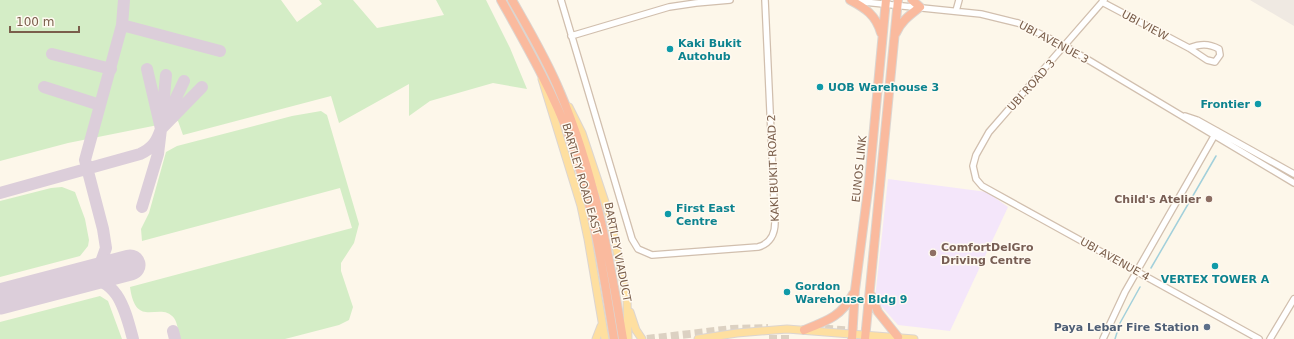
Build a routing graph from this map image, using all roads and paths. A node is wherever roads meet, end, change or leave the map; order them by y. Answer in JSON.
{"nodes":[{"id":1,"x":501,"y":0,"type":"edge"},
{"id":2,"x":512,"y":0,"type":"edge"},
{"id":3,"x":562,"y":0,"type":"edge"},
{"id":4,"x":730,"y":0,"type":"edge"},
{"id":5,"x":765,"y":0,"type":"edge"},
{"id":6,"x":850,"y":0,"type":"edge"},
{"id":7,"x":912,"y":0,"type":"edge"},
{"id":8,"x":959,"y":0,"type":"edge"},
{"id":9,"x":1103,"y":1,"type":"edge"},
{"id":10,"x":886,"y":2,"type":"edge"},
{"id":11,"x":898,"y":3,"type":"edge"},
{"id":12,"x":920,"y":7,"type":"junction"},
{"id":13,"x":956,"y":11,"type":"junction"},
{"id":14,"x":571,"y":36,"type":"junction"},
{"id":15,"x":882,"y":39,"type":"junction"},
{"id":16,"x":893,"y":40,"type":"junction"},
{"id":17,"x":1065,"y":46,"type":"junction"},
{"id":18,"x":1189,"y":48,"type":"junction"},
{"id":19,"x":541,"y":74,"type":"junction"},
{"id":20,"x":560,"y":91,"type":"junction"},
{"id":21,"x":1216,"y":134,"type":"junction"},
{"id":22,"x":585,"y":171,"type":"junction"},
{"id":23,"x":1294,"y":174,"type":"edge"},
{"id":24,"x":974,"y":176,"type":"joint"},
{"id":25,"x":1294,"y":183,"type":"edge"},
{"id":26,"x":1137,"y":271,"type":"junction"},
{"id":27,"x":870,"y":284,"type":"junction"},
{"id":28,"x":856,"y":290,"type":"junction"},
{"id":29,"x":627,"y":298,"type":"junction"},
{"id":30,"x":1294,"y":299,"type":"edge"},
{"id":31,"x":602,"y":321,"type":"junction"},
{"id":32,"x":804,"y":330,"type":"junction"},
{"id":33,"x":1107,"y":332,"type":"junction"},
{"id":34,"x":859,"y":337,"type":"edge"},
{"id":35,"x":898,"y":337,"type":"junction"},
{"id":36,"x":596,"y":339,"type":"edge"},
{"id":37,"x":604,"y":339,"type":"edge"},
{"id":38,"x":614,"y":339,"type":"edge"},
{"id":39,"x":623,"y":339,"type":"edge"},
{"id":40,"x":628,"y":339,"type":"edge"},
{"id":41,"x":642,"y":339,"type":"edge"},
{"id":42,"x":698,"y":339,"type":"edge"},
{"id":43,"x":914,"y":339,"type":"edge"},
{"id":44,"x":1103,"y":339,"type":"edge"},
{"id":45,"x":1106,"y":339,"type":"edge"},
{"id":46,"x":1259,"y":339,"type":"edge"},
{"id":47,"x":1270,"y":339,"type":"edge"}],
"edges":[{"from":1,"to":19,"type":"highway","name":"BARTLEY ROAD EAST"},
{"from":2,"to":20,"type":"highway","name":"BARTLEY ROAD EAST"},
{"from":3,"to":14,"type":"street","name":"KAKI BUKIT ROAD 2"},
{"from":4,"to":14,"type":"street"},
{"from":5,"to":14,"type":"street","name":"KAKI BUKIT ROAD 2"},
{"from":6,"to":10,"type":"street","name":"UBI AVENUE 3"},
{"from":6,"to":15,"type":"highway"},
{"from":7,"to":12,"type":"highway"},
{"from":8,"to":13,"type":"street"},
{"from":9,"to":17,"type":"street","name":"UBI ROAD 3"},
{"from":9,"to":18,"type":"street","name":"UBI VIEW"},
{"from":10,"to":11,"type":"street","name":"UBI AVENUE 3"},
{"from":10,"to":15,"type":"highway","name":"EUNOS LINK"},
{"from":11,"to":12,"type":"street","name":"UBI AVENUE 3"},
{"from":11,"to":16,"type":"highway","name":"EUNOS LINK"},
{"from":12,"to":13,"type":"street","name":"UBI AVENUE 3"},
{"from":12,"to":16,"type":"highway"},
{"from":13,"to":17,"type":"street","name":"UBI AVENUE 3"},
{"from":15,"to":28,"type":"highway","name":"EUNOS LINK"},
{"from":16,"to":27,"type":"highway","name":"EUNOS LINK"},
{"from":17,"to":21,"type":"street","name":"UBI AVENUE 3"},
{"from":17,"to":24,"type":"street","name":"UBI ROAD 3"},
{"from":18,"to":18,"type":"street","name":"UBI VIEW"},
{"from":19,"to":22,"type":"highway","name":"BARTLEY ROAD EAST"},
{"from":19,"to":31,"type":"main road","name":"BARTLEY ROAD EAST"},
{"from":20,"to":22,"type":"highway","name":"BARTLEY ROAD EAST"},
{"from":20,"to":29,"type":"main road","name":"BARTLEY ROAD EAST"},
{"from":21,"to":23,"type":"street","name":"UBI AVENUE 3"},
{"from":21,"to":25,"type":"street","name":"UBI AVENUE 3"},
{"from":21,"to":26,"type":"street"},
{"from":22,"to":38,"type":"highway","name":"BARTLEY VIADUCT"},
{"from":22,"to":39,"type":"highway","name":"BARTLEY VIADUCT"},
{"from":24,"to":26,"type":"street","name":"UBI AVENUE 4"},
{"from":26,"to":33,"type":"street"},
{"from":26,"to":46,"type":"street","name":"UBI AVENUE 4"},
{"from":27,"to":34,"type":"highway","name":"EUNOS LINK"},
{"from":27,"to":35,"type":"highway"},
{"from":28,"to":32,"type":"highway"},
{"from":28,"to":34,"type":"highway","name":"EUNOS LINK"},
{"from":29,"to":40,"type":"main road","name":"BARTLEY ROAD EAST"},
{"from":29,"to":41,"type":"main road"},
{"from":30,"to":47,"type":"street"},
{"from":31,"to":36,"type":"main road"},
{"from":31,"to":37,"type":"main road","name":"BARTLEY ROAD EAST"},
{"from":32,"to":34,"type":"main road"},
{"from":32,"to":42,"type":"main road"},
{"from":33,"to":44,"type":"street"},
{"from":33,"to":45,"type":"street"},
{"from":34,"to":35,"type":"main road"},
{"from":35,"to":43,"type":"main road"}]}
